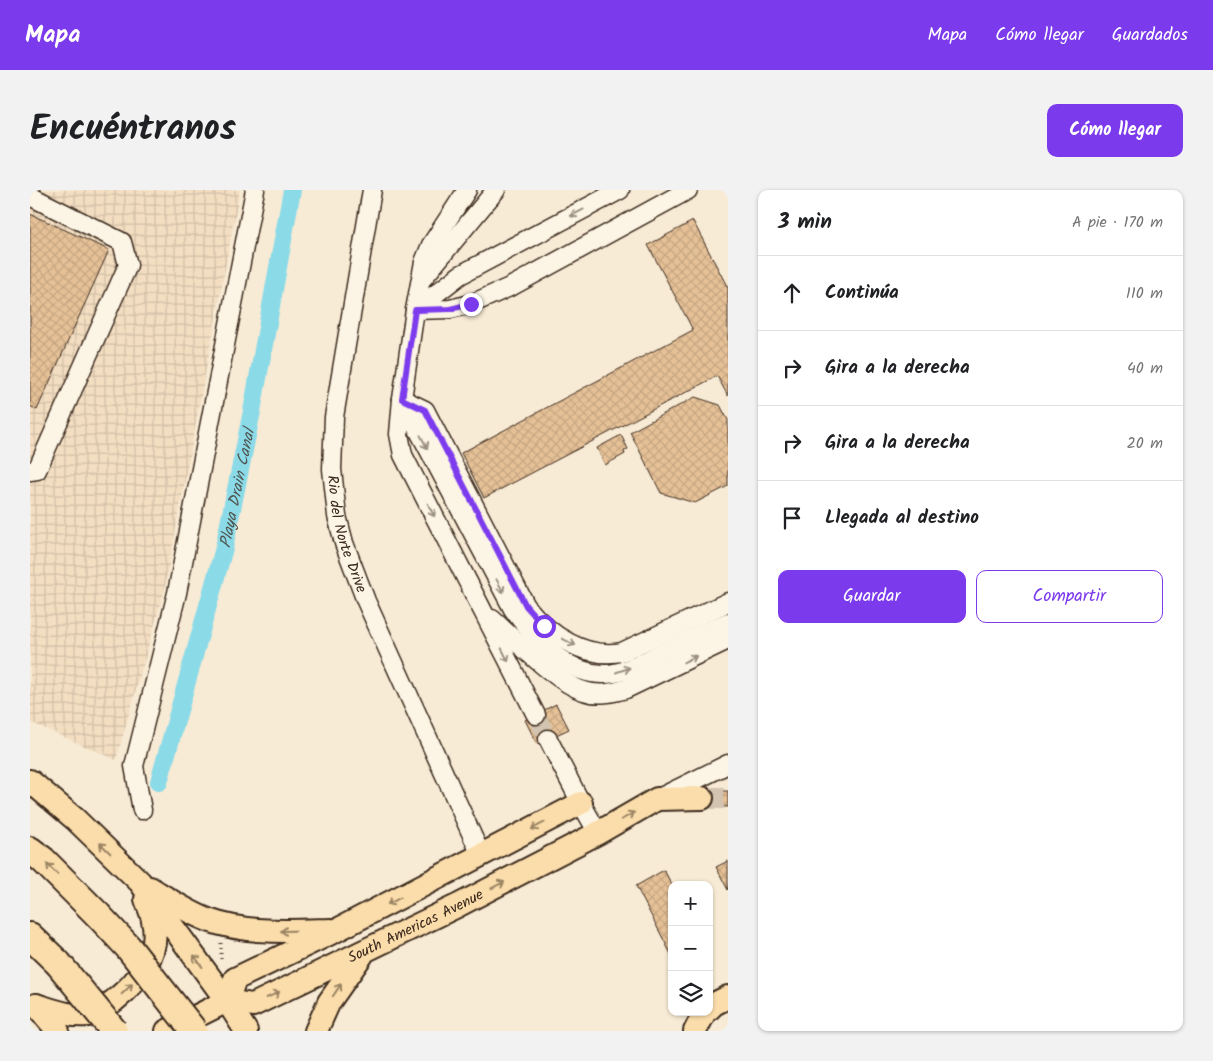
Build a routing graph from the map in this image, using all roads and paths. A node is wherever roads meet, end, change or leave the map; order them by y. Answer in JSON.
{"nodes":[{"id":1,"x":255,"y":190,"type":"edge"},
{"id":2,"x":372,"y":190,"type":"edge"},
{"id":3,"x":466,"y":190,"type":"edge"},
{"id":4,"x":496,"y":190,"type":"edge"},
{"id":5,"x":620,"y":190,"type":"edge"},
{"id":6,"x":688,"y":190,"type":"edge"},
{"id":7,"x":30,"y":196,"type":"edge"},
{"id":8,"x":419,"y":283,"type":"junction"},
{"id":9,"x":415,"y":310,"type":"junction"},
{"id":10,"x":402,"y":399,"type":"junction"},
{"id":11,"x":30,"y":471,"type":"edge"},
{"id":12,"x":728,"y":602,"type":"edge"},
{"id":13,"x":484,"y":613,"type":"junction"},
{"id":14,"x":728,"y":622,"type":"edge"},
{"id":15,"x":728,"y":640,"type":"edge"},
{"id":16,"x":536,"y":715,"type":"tunnel mouth"},
{"id":17,"x":548,"y":739,"type":"tunnel mouth"},
{"id":18,"x":728,"y":764,"type":"edge"},
{"id":19,"x":30,"y":781,"type":"edge"},
{"id":20,"x":702,"y":798,"type":"tunnel mouth"},
{"id":21,"x":657,"y":799,"type":"junction"},
{"id":22,"x":581,"y":803,"type":"junction"},
{"id":23,"x":142,"y":810,"type":"dead end"},
{"id":24,"x":598,"y":833,"type":"junction"},
{"id":25,"x":30,"y":850,"type":"edge"},
{"id":26,"x":481,"y":855,"type":"junction"},
{"id":27,"x":140,"y":882,"type":"junction"},
{"id":28,"x":459,"y":905,"type":"junction"},
{"id":29,"x":337,"y":930,"type":"junction"},
{"id":30,"x":30,"y":936,"type":"edge"},
{"id":31,"x":221,"y":936,"type":"dead end"},
{"id":32,"x":364,"y":952,"type":"junction"},
{"id":33,"x":222,"y":969,"type":"dead end"},
{"id":34,"x":728,"y":998,"type":"edge"},
{"id":35,"x":227,"y":1001,"type":"junction"},
{"id":36,"x":33,"y":1002,"type":"edge"},
{"id":37,"x":713,"y":1005,"type":"edge"},
{"id":38,"x":703,"y":1016,"type":"edge"},
{"id":39,"x":58,"y":1031,"type":"edge"},
{"id":40,"x":114,"y":1031,"type":"edge"},
{"id":41,"x":167,"y":1031,"type":"edge"},
{"id":42,"x":194,"y":1031,"type":"edge"},
{"id":43,"x":246,"y":1031,"type":"edge"},
{"id":44,"x":316,"y":1031,"type":"edge"},
{"id":45,"x":695,"y":1031,"type":"edge"}],
"edges":[{"from":1,"to":23,"type":"street"},
{"from":2,"to":26,"type":"street","name":"Rio del Norte Drive"},
{"from":3,"to":8,"type":"street"},
{"from":4,"to":8,"type":"street"},
{"from":5,"to":9,"type":"street","one_way":true},
{"from":6,"to":9,"type":"street"},
{"from":7,"to":11,"type":"street"},
{"from":8,"to":9,"type":"street"},
{"from":9,"to":10,"type":"street"},
{"from":10,"to":12,"type":"street","one_way":true},
{"from":10,"to":13,"type":"street","one_way":true},
{"from":10,"to":14,"type":"street","one_way":true},
{"from":13,"to":15,"type":"street","one_way":true},
{"from":13,"to":16,"type":"street","one_way":true},
{"from":17,"to":22,"type":"street"},
{"from":18,"to":21,"type":"street"},
{"from":27,"to":19,"type":"main road","one_way":true},
{"from":20,"to":21,"type":"main road"},
{"from":24,"to":21,"type":"main road","name":"South Americas Avenue","one_way":true},
{"from":22,"to":24,"type":"street"},
{"from":22,"to":26,"type":"main road","name":"South Americas Avenue","one_way":true},
{"from":28,"to":24,"type":"main road","name":"South Americas Avenue","one_way":true},
{"from":42,"to":25,"type":"highway","one_way":true,"bridge":true},
{"from":26,"to":28,"type":"main road"},
{"from":26,"to":29,"type":"main road","name":"South Americas Avenue","one_way":true},
{"from":29,"to":27,"type":"main road","one_way":true},
{"from":35,"to":27,"type":"main road","one_way":true},
{"from":36,"to":27,"type":"main road","one_way":true},
{"from":28,"to":32,"type":"main road","name":"South Americas Avenue"},
{"from":29,"to":35,"type":"main road","name":"South Americas Avenue"},
{"from":30,"to":40,"type":"highway","bridge":true},
{"from":31,"to":33,"type":"path"},
{"from":35,"to":32,"type":"main road","name":"South Americas Avenue","one_way":true},
{"from":44,"to":32,"type":"main road","one_way":true},
{"from":34,"to":37,"type":"main road"},
{"from":35,"to":41,"type":"main road"},
{"from":35,"to":43,"type":"main road"},
{"from":36,"to":39,"type":"main road"},
{"from":38,"to":45,"type":"main road"}]}
